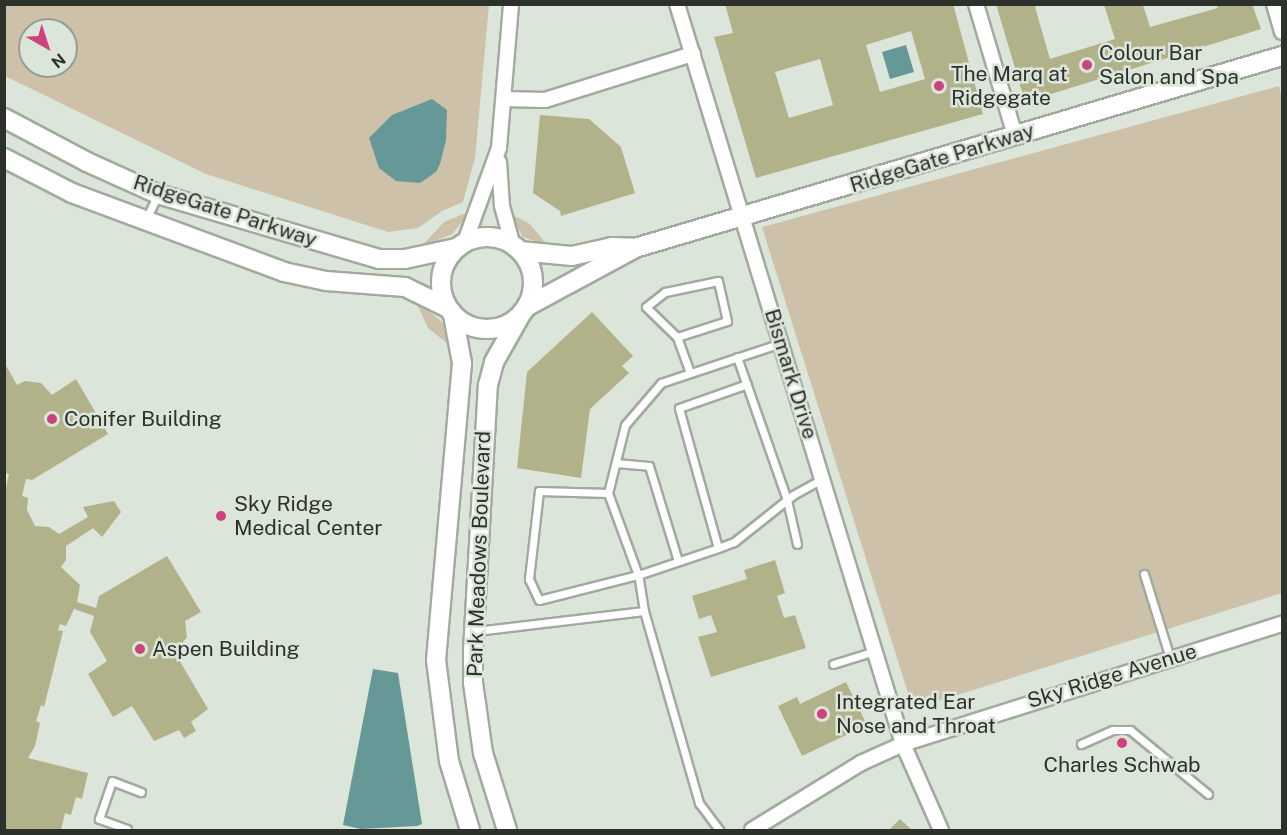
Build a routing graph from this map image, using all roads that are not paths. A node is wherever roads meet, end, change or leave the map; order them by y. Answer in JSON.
{"nodes":[{"id":1,"x":511,"y":4,"type":"edge"},
{"id":2,"x":677,"y":4,"type":"edge"},
{"id":3,"x":976,"y":4,"type":"edge"},
{"id":4,"x":1274,"y":4,"type":"edge"},
{"id":5,"x":1282,"y":32,"type":"edge"},
{"id":6,"x":693,"y":54,"type":"junction"},
{"id":7,"x":1282,"y":56,"type":"edge"},
{"id":8,"x":504,"y":99,"type":"junction"},
{"id":9,"x":4,"y":118,"type":"edge"},
{"id":10,"x":1015,"y":136,"type":"junction"},
{"id":11,"x":499,"y":148,"type":"junction"},
{"id":12,"x":4,"y":158,"type":"edge"},
{"id":13,"x":158,"y":194,"type":"junction"},
{"id":14,"x":743,"y":217,"type":"junction"},
{"id":15,"x":145,"y":222,"type":"junction"},
{"id":16,"x":460,"y":245,"type":"junction"},
{"id":17,"x":516,"y":248,"type":"junction"},
{"id":18,"x":635,"y":248,"type":"junction"},
{"id":19,"x":449,"y":311,"type":"junction"},
{"id":20,"x":523,"y":311,"type":"junction"},
{"id":21,"x":677,"y":337,"type":"junction"},
{"id":22,"x":781,"y":343,"type":"junction"},
{"id":23,"x":737,"y":357,"type":"junction"},
{"id":24,"x":690,"y":372,"type":"junction"},
{"id":25,"x":747,"y":384,"type":"junction"},
{"id":26,"x":616,"y":463,"type":"junction"},
{"id":27,"x":822,"y":479,"type":"junction"},
{"id":28,"x":608,"y":493,"type":"junction"},
{"id":29,"x":787,"y":500,"type":"junction"},
{"id":30,"x":797,"y":544,"type":"dead end"},
{"id":31,"x":718,"y":548,"type":"junction"},
{"id":32,"x":678,"y":561,"type":"junction"},
{"id":33,"x":1144,"y":574,"type":"dead end"},
{"id":34,"x":638,"y":575,"type":"junction"},
{"id":35,"x":644,"y":611,"type":"junction"},
{"id":36,"x":1282,"y":624,"type":"edge"},
{"id":37,"x":474,"y":631,"type":"junction"},
{"id":38,"x":875,"y":651,"type":"junction"},
{"id":39,"x":1170,"y":658,"type":"junction"},
{"id":40,"x":832,"y":664,"type":"dead end"},
{"id":41,"x":903,"y":744,"type":"junction"},
{"id":42,"x":1081,"y":744,"type":"dead end"},
{"id":43,"x":141,"y":792,"type":"dead end"},
{"id":44,"x":1208,"y":794,"type":"dead end"},
{"id":45,"x":128,"y":828,"type":"dead end"},
{"id":46,"x":470,"y":831,"type":"edge"},
{"id":47,"x":507,"y":831,"type":"edge"},
{"id":48,"x":719,"y":831,"type":"edge"},
{"id":49,"x":752,"y":831,"type":"edge"},
{"id":50,"x":941,"y":831,"type":"edge"}],
"edges":[{"from":1,"to":8,"type":"street"},
{"from":2,"to":6,"type":"street","name":"Bismark Drive"},
{"from":3,"to":10,"type":"street"},
{"from":4,"to":5,"type":"street"},
{"from":6,"to":8,"type":"street"},
{"from":6,"to":14,"type":"street","name":"Bismark Drive"},
{"from":7,"to":10,"type":"main road","name":"RidgeGate Parkway"},
{"from":8,"to":11,"type":"street"},
{"from":9,"to":13,"type":"main road","name":"RidgeGate Parkway"},
{"from":10,"to":14,"type":"main road","name":"RidgeGate Parkway"},
{"from":11,"to":16,"type":"street"},
{"from":11,"to":17,"type":"street"},
{"from":12,"to":15,"type":"main road","name":"RidgeGate Parkway"},
{"from":13,"to":15,"type":"lane"},
{"from":13,"to":16,"type":"main road","name":"RidgeGate Parkway"},
{"from":14,"to":18,"type":"main road","name":"RidgeGate Parkway"},
{"from":14,"to":22,"type":"street","name":"Bismark Drive"},
{"from":15,"to":19,"type":"main road","name":"RidgeGate Parkway"},
{"from":16,"to":17,"type":"main road","name":"RidgeGate Parkway"},
{"from":16,"to":19,"type":"main road"},
{"from":17,"to":18,"type":"main road","name":"RidgeGate Parkway"},
{"from":17,"to":20,"type":"main road"},
{"from":18,"to":20,"type":"main road","name":"RidgeGate Parkway"},
{"from":19,"to":20,"type":"main road","name":"RidgeGate Parkway"},
{"from":19,"to":46,"type":"main road","name":"Park Meadows Boulevard"},
{"from":20,"to":37,"type":"main road","name":"Park Meadows Boulevard"},
{"from":21,"to":21,"type":"lane"},
{"from":21,"to":24,"type":"lane"},
{"from":22,"to":23,"type":"lane"},
{"from":22,"to":27,"type":"street","name":"Bismark Drive"},
{"from":23,"to":24,"type":"lane"},
{"from":23,"to":25,"type":"lane"},
{"from":24,"to":26,"type":"lane"},
{"from":25,"to":29,"type":"lane"},
{"from":25,"to":31,"type":"lane"},
{"from":26,"to":28,"type":"lane"},
{"from":26,"to":32,"type":"lane"},
{"from":27,"to":29,"type":"lane"},
{"from":27,"to":38,"type":"street","name":"Bismark Drive"},
{"from":28,"to":34,"type":"lane"},
{"from":28,"to":34,"type":"lane"},
{"from":29,"to":30,"type":"lane"},
{"from":29,"to":31,"type":"lane"},
{"from":31,"to":32,"type":"lane"},
{"from":32,"to":34,"type":"lane"},
{"from":33,"to":39,"type":"lane"},
{"from":34,"to":35,"type":"lane"},
{"from":35,"to":37,"type":"lane"},
{"from":35,"to":48,"type":"lane"},
{"from":36,"to":39,"type":"street","name":"Sky Ridge Avenue"},
{"from":37,"to":47,"type":"main road","name":"Park Meadows Boulevard"},
{"from":38,"to":40,"type":"lane"},
{"from":38,"to":41,"type":"street","name":"Bismark Drive"},
{"from":39,"to":41,"type":"street","name":"Sky Ridge Avenue"},
{"from":41,"to":49,"type":"street","name":"Sky Ridge Avenue"},
{"from":41,"to":50,"type":"street","name":"Bismark Drive"},
{"from":42,"to":44,"type":"lane"},
{"from":43,"to":45,"type":"lane"}]}
